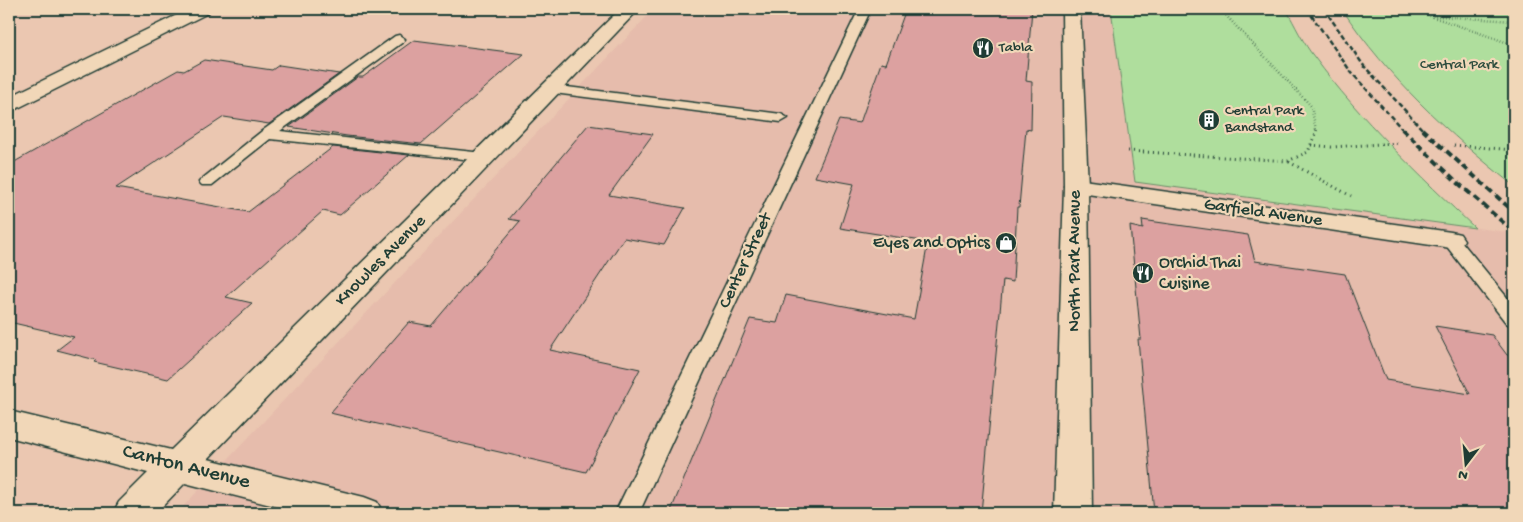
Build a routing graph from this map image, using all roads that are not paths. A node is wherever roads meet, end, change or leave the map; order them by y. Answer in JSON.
{"nodes":[{"id":1,"x":202,"y":9,"type":"edge"},
{"id":2,"x":630,"y":9,"type":"edge"},
{"id":3,"x":865,"y":9,"type":"edge"},
{"id":4,"x":1071,"y":9,"type":"edge"},
{"id":5,"x":400,"y":40,"type":"dead end"},
{"id":6,"x":551,"y":89,"type":"junction"},
{"id":7,"x":9,"y":105,"type":"edge"},
{"id":8,"x":781,"y":118,"type":"dead end"},
{"id":9,"x":267,"y":134,"type":"junction"},
{"id":10,"x":483,"y":157,"type":"junction"},
{"id":11,"x":208,"y":182,"type":"dead end"},
{"id":12,"x":1076,"y":186,"type":"junction"},
{"id":13,"x":1451,"y":240,"type":"joint"},
{"id":14,"x":1514,"y":319,"type":"edge"},
{"id":15,"x":9,"y":424,"type":"edge"},
{"id":16,"x":180,"y":466,"type":"junction"},
{"id":17,"x":132,"y":513,"type":"edge"},
{"id":18,"x":364,"y":513,"type":"edge"},
{"id":19,"x":627,"y":513,"type":"edge"},
{"id":20,"x":1073,"y":513,"type":"edge"}],
"edges":[{"from":1,"to":7,"type":"street"},
{"from":2,"to":6,"type":"street","name":"Knowles Avenue"},
{"from":3,"to":19,"type":"lane","name":"Center Street"},
{"from":4,"to":12,"type":"street","name":"North Park Avenue"},
{"from":5,"to":9,"type":"lane"},
{"from":6,"to":8,"type":"lane"},
{"from":6,"to":10,"type":"street","name":"Knowles Avenue"},
{"from":9,"to":10,"type":"lane"},
{"from":9,"to":11,"type":"lane"},
{"from":10,"to":16,"type":"street","name":"Knowles Avenue"},
{"from":12,"to":13,"type":"street","name":"Garfield Avenue"},
{"from":12,"to":20,"type":"street","name":"North Park Avenue"},
{"from":13,"to":14,"type":"lane"},
{"from":15,"to":16,"type":"street","name":"Canton Avenue"},
{"from":16,"to":17,"type":"street","name":"Knowles Avenue"},
{"from":16,"to":18,"type":"street","name":"Canton Avenue"}]}
